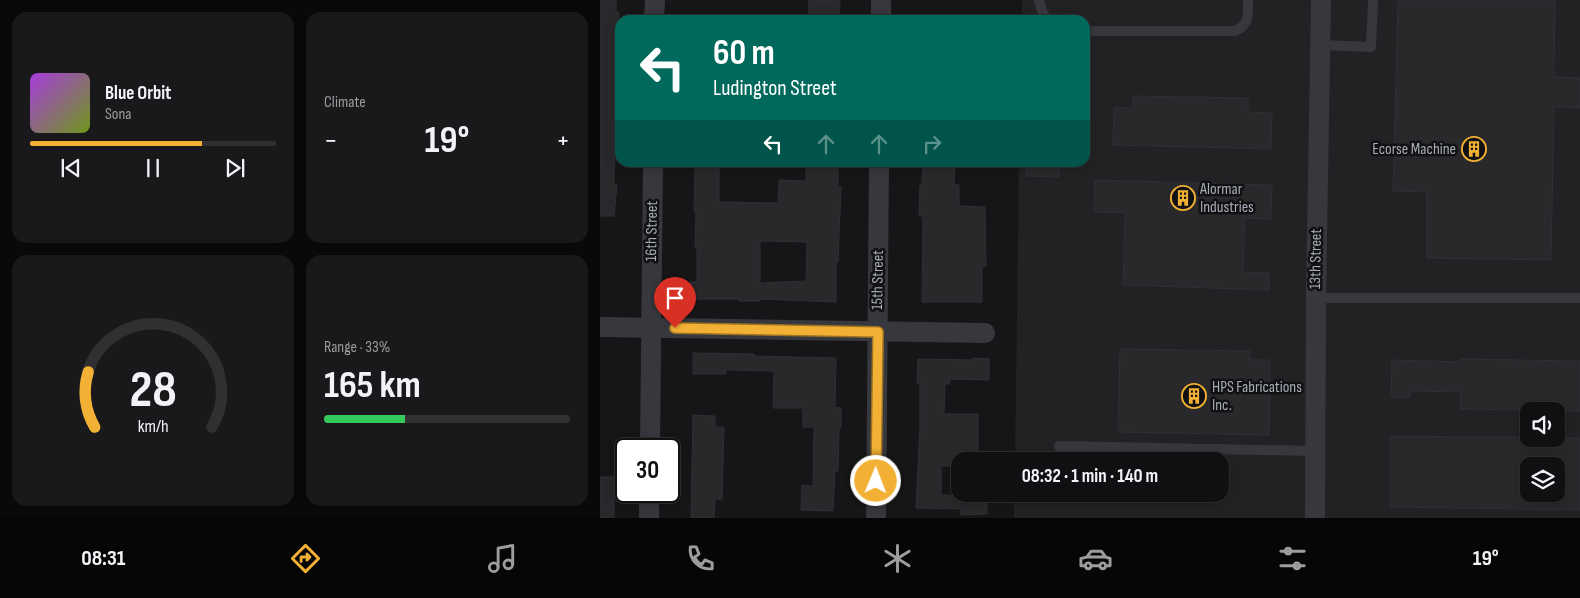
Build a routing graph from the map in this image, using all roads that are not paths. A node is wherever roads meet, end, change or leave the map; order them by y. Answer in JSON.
{"nodes":[{"id":1,"x":655,"y":0,"type":"edge"},
{"id":2,"x":881,"y":0,"type":"edge"},
{"id":3,"x":1039,"y":0,"type":"edge"},
{"id":4,"x":1248,"y":0,"type":"edge"},
{"id":5,"x":1321,"y":0,"type":"edge"},
{"id":6,"x":1373,"y":0,"type":"edge"},
{"id":7,"x":654,"y":15,"type":"edge"},
{"id":8,"x":881,"y":15,"type":"edge"},
{"id":9,"x":1044,"y":15,"type":"edge"},
{"id":10,"x":1090,"y":31,"type":"edge"},
{"id":11,"x":1320,"y":45,"type":"junction"},
{"id":12,"x":653,"y":167,"type":"edge"},
{"id":13,"x":880,"y":167,"type":"edge"},
{"id":14,"x":1316,"y":298,"type":"junction"},
{"id":15,"x":1580,"y":298,"type":"edge"},
{"id":16,"x":600,"y":327,"type":"edge"},
{"id":17,"x":651,"y":328,"type":"junction"},
{"id":18,"x":878,"y":332,"type":"junction"},
{"id":19,"x":985,"y":333,"type":"dead end"},
{"id":20,"x":650,"y":438,"type":"edge"},
{"id":21,"x":1059,"y":446,"type":"dead end"},
{"id":22,"x":1315,"y":451,"type":"junction"},
{"id":23,"x":649,"y":503,"type":"edge"},
{"id":24,"x":649,"y":518,"type":"edge"},
{"id":25,"x":876,"y":518,"type":"edge"},
{"id":26,"x":1315,"y":518,"type":"edge"}],
"edges":[{"from":1,"to":7,"type":"street"},
{"from":2,"to":8,"type":"street"},
{"from":3,"to":9,"type":"lane"},
{"from":4,"to":10,"type":"lane"},
{"from":5,"to":11,"type":"street","name":"13th Street"},
{"from":6,"to":11,"type":"lane"},
{"from":11,"to":14,"type":"street","name":"13th Street"},
{"from":12,"to":17,"type":"street","name":"16th Street"},
{"from":13,"to":18,"type":"street","name":"15th Street"},
{"from":14,"to":15,"type":"lane"},
{"from":14,"to":22,"type":"street","name":"13th Street"},
{"from":16,"to":17,"type":"street"},
{"from":17,"to":18,"type":"street"},
{"from":17,"to":20,"type":"street","name":"16th Street"},
{"from":18,"to":19,"type":"street"},
{"from":18,"to":25,"type":"street","name":"15th Street"},
{"from":21,"to":22,"type":"lane"},
{"from":22,"to":26,"type":"street","name":"13th Street"},
{"from":23,"to":24,"type":"street"}]}
